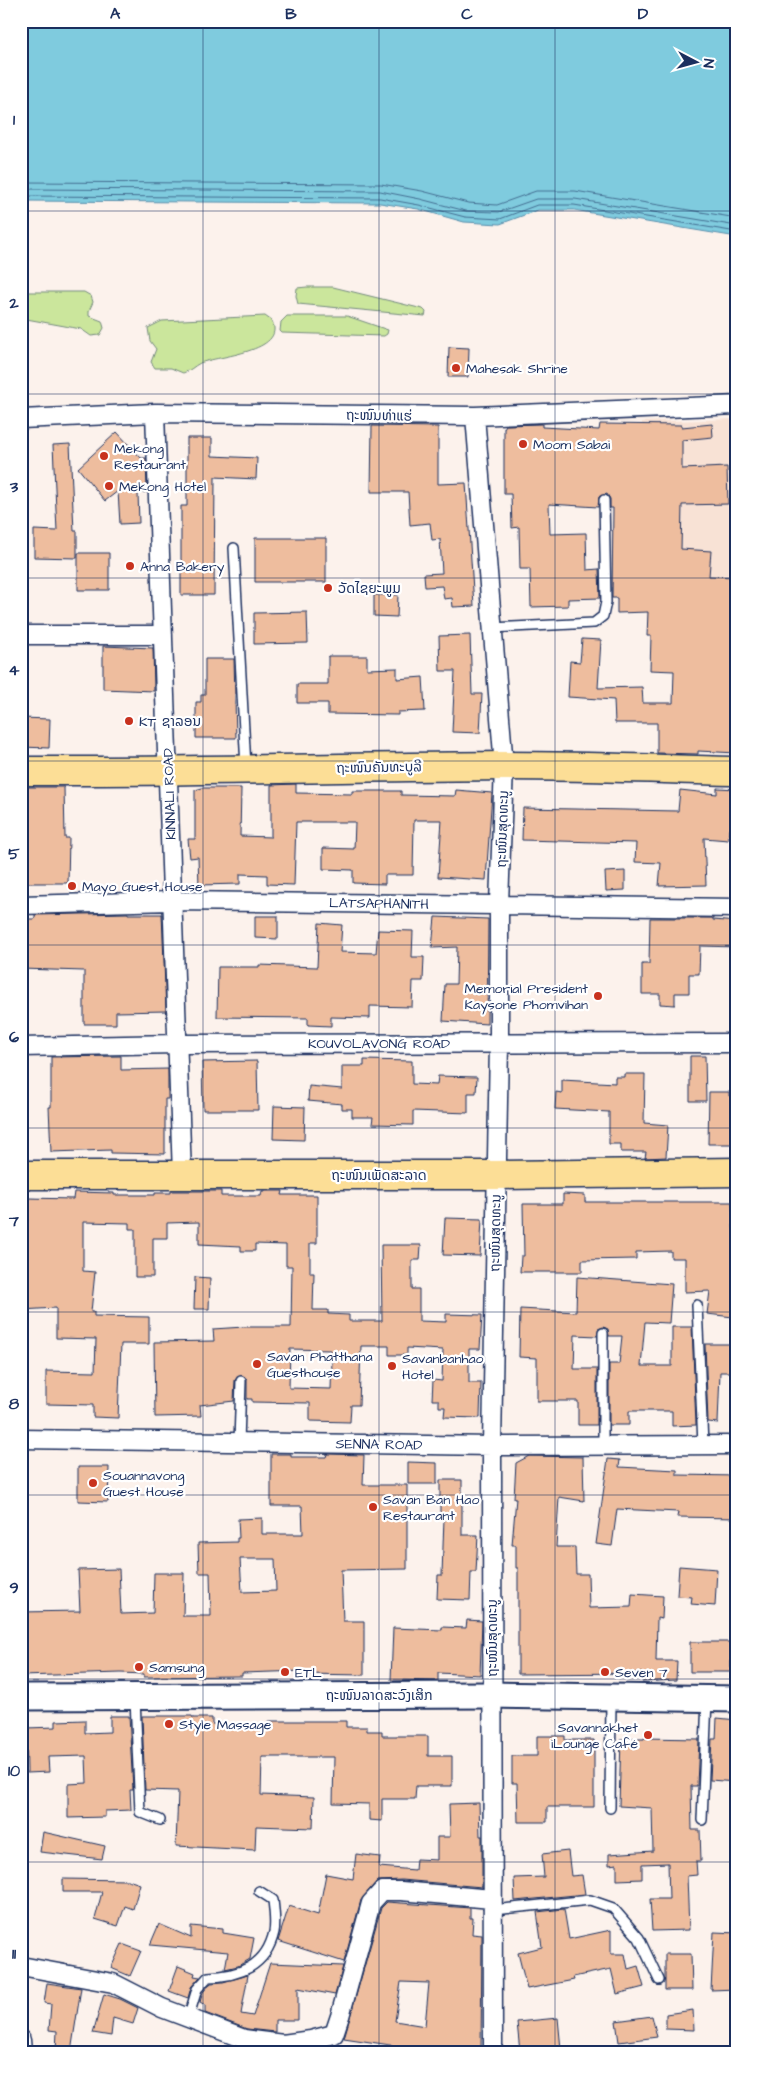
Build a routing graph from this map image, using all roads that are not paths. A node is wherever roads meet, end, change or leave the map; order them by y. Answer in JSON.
{"nodes":[{"id":1,"x":737,"y":405,"type":"edge"},
{"id":2,"x":155,"y":413,"type":"junction"},
{"id":3,"x":475,"y":416,"type":"junction"},
{"id":4,"x":21,"y":419,"type":"edge"},
{"id":5,"x":604,"y":500,"type":"dead end"},
{"id":6,"x":234,"y":548,"type":"dead end"},
{"id":7,"x":492,"y":628,"type":"junction"},
{"id":8,"x":21,"y":635,"type":"edge"},
{"id":9,"x":163,"y":635,"type":"junction"},
{"id":10,"x":504,"y":766,"type":"junction"},
{"id":11,"x":246,"y":769,"type":"junction"},
{"id":12,"x":21,"y":771,"type":"edge"},
{"id":13,"x":737,"y":771,"type":"edge"},
{"id":14,"x":168,"y":772,"type":"junction"},
{"id":15,"x":172,"y":901,"type":"junction"},
{"id":16,"x":499,"y":904,"type":"junction"},
{"id":17,"x":21,"y":905,"type":"edge"},
{"id":18,"x":737,"y":908,"type":"edge"},
{"id":19,"x":499,"y":1043,"type":"junction"},
{"id":20,"x":737,"y":1043,"type":"edge"},
{"id":21,"x":177,"y":1044,"type":"junction"},
{"id":22,"x":21,"y":1047,"type":"edge"},
{"id":23,"x":737,"y":1172,"type":"edge"},
{"id":24,"x":21,"y":1175,"type":"edge"},
{"id":25,"x":182,"y":1175,"type":"junction"},
{"id":26,"x":496,"y":1175,"type":"junction"},
{"id":27,"x":697,"y":1305,"type":"dead end"},
{"id":28,"x":603,"y":1333,"type":"dead end"},
{"id":29,"x":241,"y":1380,"type":"dead end"},
{"id":30,"x":21,"y":1439,"type":"edge"},
{"id":31,"x":239,"y":1442,"type":"junction"},
{"id":32,"x":602,"y":1445,"type":"junction"},
{"id":33,"x":703,"y":1445,"type":"junction"},
{"id":34,"x":737,"y":1445,"type":"edge"},
{"id":35,"x":492,"y":1446,"type":"junction"},
{"id":36,"x":492,"y":1695,"type":"junction"},
{"id":37,"x":134,"y":1696,"type":"junction"},
{"id":38,"x":21,"y":1697,"type":"edge"},
{"id":39,"x":611,"y":1697,"type":"junction"},
{"id":40,"x":707,"y":1699,"type":"junction"},
{"id":41,"x":737,"y":1699,"type":"edge"},
{"id":42,"x":610,"y":1808,"type":"dead end"},
{"id":43,"x":160,"y":1820,"type":"dead end"},
{"id":44,"x":702,"y":1820,"type":"dead end"},
{"id":45,"x":259,"y":1891,"type":"dead end"},
{"id":46,"x":492,"y":1904,"type":"junction"},
{"id":47,"x":21,"y":1966,"type":"edge"},
{"id":48,"x":659,"y":1980,"type":"dead end"},
{"id":49,"x":188,"y":2019,"type":"junction"},
{"id":50,"x":21,"y":2040,"type":"edge"},
{"id":51,"x":22,"y":2052,"type":"edge"},
{"id":52,"x":493,"y":2052,"type":"edge"}],
"edges":[{"from":1,"to":3,"type":"street","name":"ຖະໜົນທ່າແຮ່"},
{"from":2,"to":3,"type":"street","name":"ຖະໜົນທ່າແຮ່"},
{"from":2,"to":4,"type":"street","name":"ຖະໜົນທ່າແຮ່"},
{"from":2,"to":9,"type":"street","name":"KINNALI ROAD"},
{"from":3,"to":7,"type":"street","name":"ຖະໜົນສຸດທະນູ"},
{"from":5,"to":7,"type":"lane"},
{"from":6,"to":11,"type":"lane"},
{"from":7,"to":10,"type":"street","name":"ຖະໜົນສຸດທະນູ"},
{"from":8,"to":9,"type":"street"},
{"from":9,"to":14,"type":"street","name":"KINNALI ROAD"},
{"from":10,"to":11,"type":"main road","name":"ຖະໜົນຄັນທະບູລີ"},
{"from":10,"to":13,"type":"main road","name":"ຖະໜົນຄັນທະບູລີ"},
{"from":10,"to":16,"type":"street","name":"ຖະໜົນສຸດທະນູ"},
{"from":11,"to":14,"type":"main road","name":"ຖະໜົນຄັນທະບູລີ"},
{"from":12,"to":14,"type":"main road","name":"ຖະໜົນຄັນທະບູລີ"},
{"from":14,"to":15,"type":"street","name":"KINNALI ROAD"},
{"from":15,"to":16,"type":"street","name":"LATSAPHANITH"},
{"from":15,"to":17,"type":"street","name":"LATSAPHANITH"},
{"from":15,"to":21,"type":"street","name":"KINNALI ROAD"},
{"from":16,"to":18,"type":"street","name":"LATSAPHANITH"},
{"from":16,"to":19,"type":"street","name":"ຖະໜົນສຸດທະນູ"},
{"from":19,"to":20,"type":"street","name":"KOUVOLAVONG ROAD"},
{"from":19,"to":21,"type":"street","name":"KOUVOLAVONG ROAD"},
{"from":19,"to":26,"type":"street","name":"ຖະໜົນສຸດທະນູ"},
{"from":21,"to":22,"type":"street","name":"KOUVOLAVONG ROAD"},
{"from":21,"to":25,"type":"street","name":"KINNALI ROAD"},
{"from":23,"to":26,"type":"main road","name":"ຖະໜົນເພັດສະລາດ"},
{"from":24,"to":25,"type":"main road","name":"ຖະໜົນເພັດສະລາດ"},
{"from":25,"to":26,"type":"main road","name":"ຖະໜົນເພັດສະລາດ"},
{"from":26,"to":35,"type":"street","name":"ຖະໜົນສຸດທະນູ"},
{"from":27,"to":33,"type":"lane"},
{"from":28,"to":32,"type":"lane"},
{"from":29,"to":31,"type":"lane"},
{"from":30,"to":31,"type":"street","name":"SENNA ROAD"},
{"from":31,"to":35,"type":"street","name":"SENNA ROAD"},
{"from":32,"to":33,"type":"street","name":"SENNA ROAD"},
{"from":32,"to":35,"type":"street","name":"SENNA ROAD"},
{"from":33,"to":34,"type":"street","name":"SENNA ROAD"},
{"from":35,"to":36,"type":"street","name":"ຖະໜົນສຸດທະນູ"},
{"from":36,"to":37,"type":"street","name":"ຖະໜົນລາດສະວົງເສິກ"},
{"from":36,"to":39,"type":"street","name":"ຖະໜົນລາດສະວົງເສິກ"},
{"from":36,"to":46,"type":"street","name":"ຖະໜົນສຸດທະນູ"},
{"from":37,"to":38,"type":"street","name":"ຖະໜົນລາດສະວົງເສິກ"},
{"from":37,"to":43,"type":"lane"},
{"from":39,"to":40,"type":"street","name":"ຖະໜົນລາດສະວົງເສິກ"},
{"from":39,"to":42,"type":"lane"},
{"from":40,"to":41,"type":"street","name":"ຖະໜົນລາດສະວົງເສິກ"},
{"from":40,"to":44,"type":"lane"},
{"from":45,"to":49,"type":"lane"},
{"from":46,"to":48,"type":"lane"},
{"from":46,"to":49,"type":"street"},
{"from":46,"to":52,"type":"street","name":"ຖະໜົນສຸດທະນູ"},
{"from":47,"to":49,"type":"street"},
{"from":50,"to":51,"type":"street"}]}
